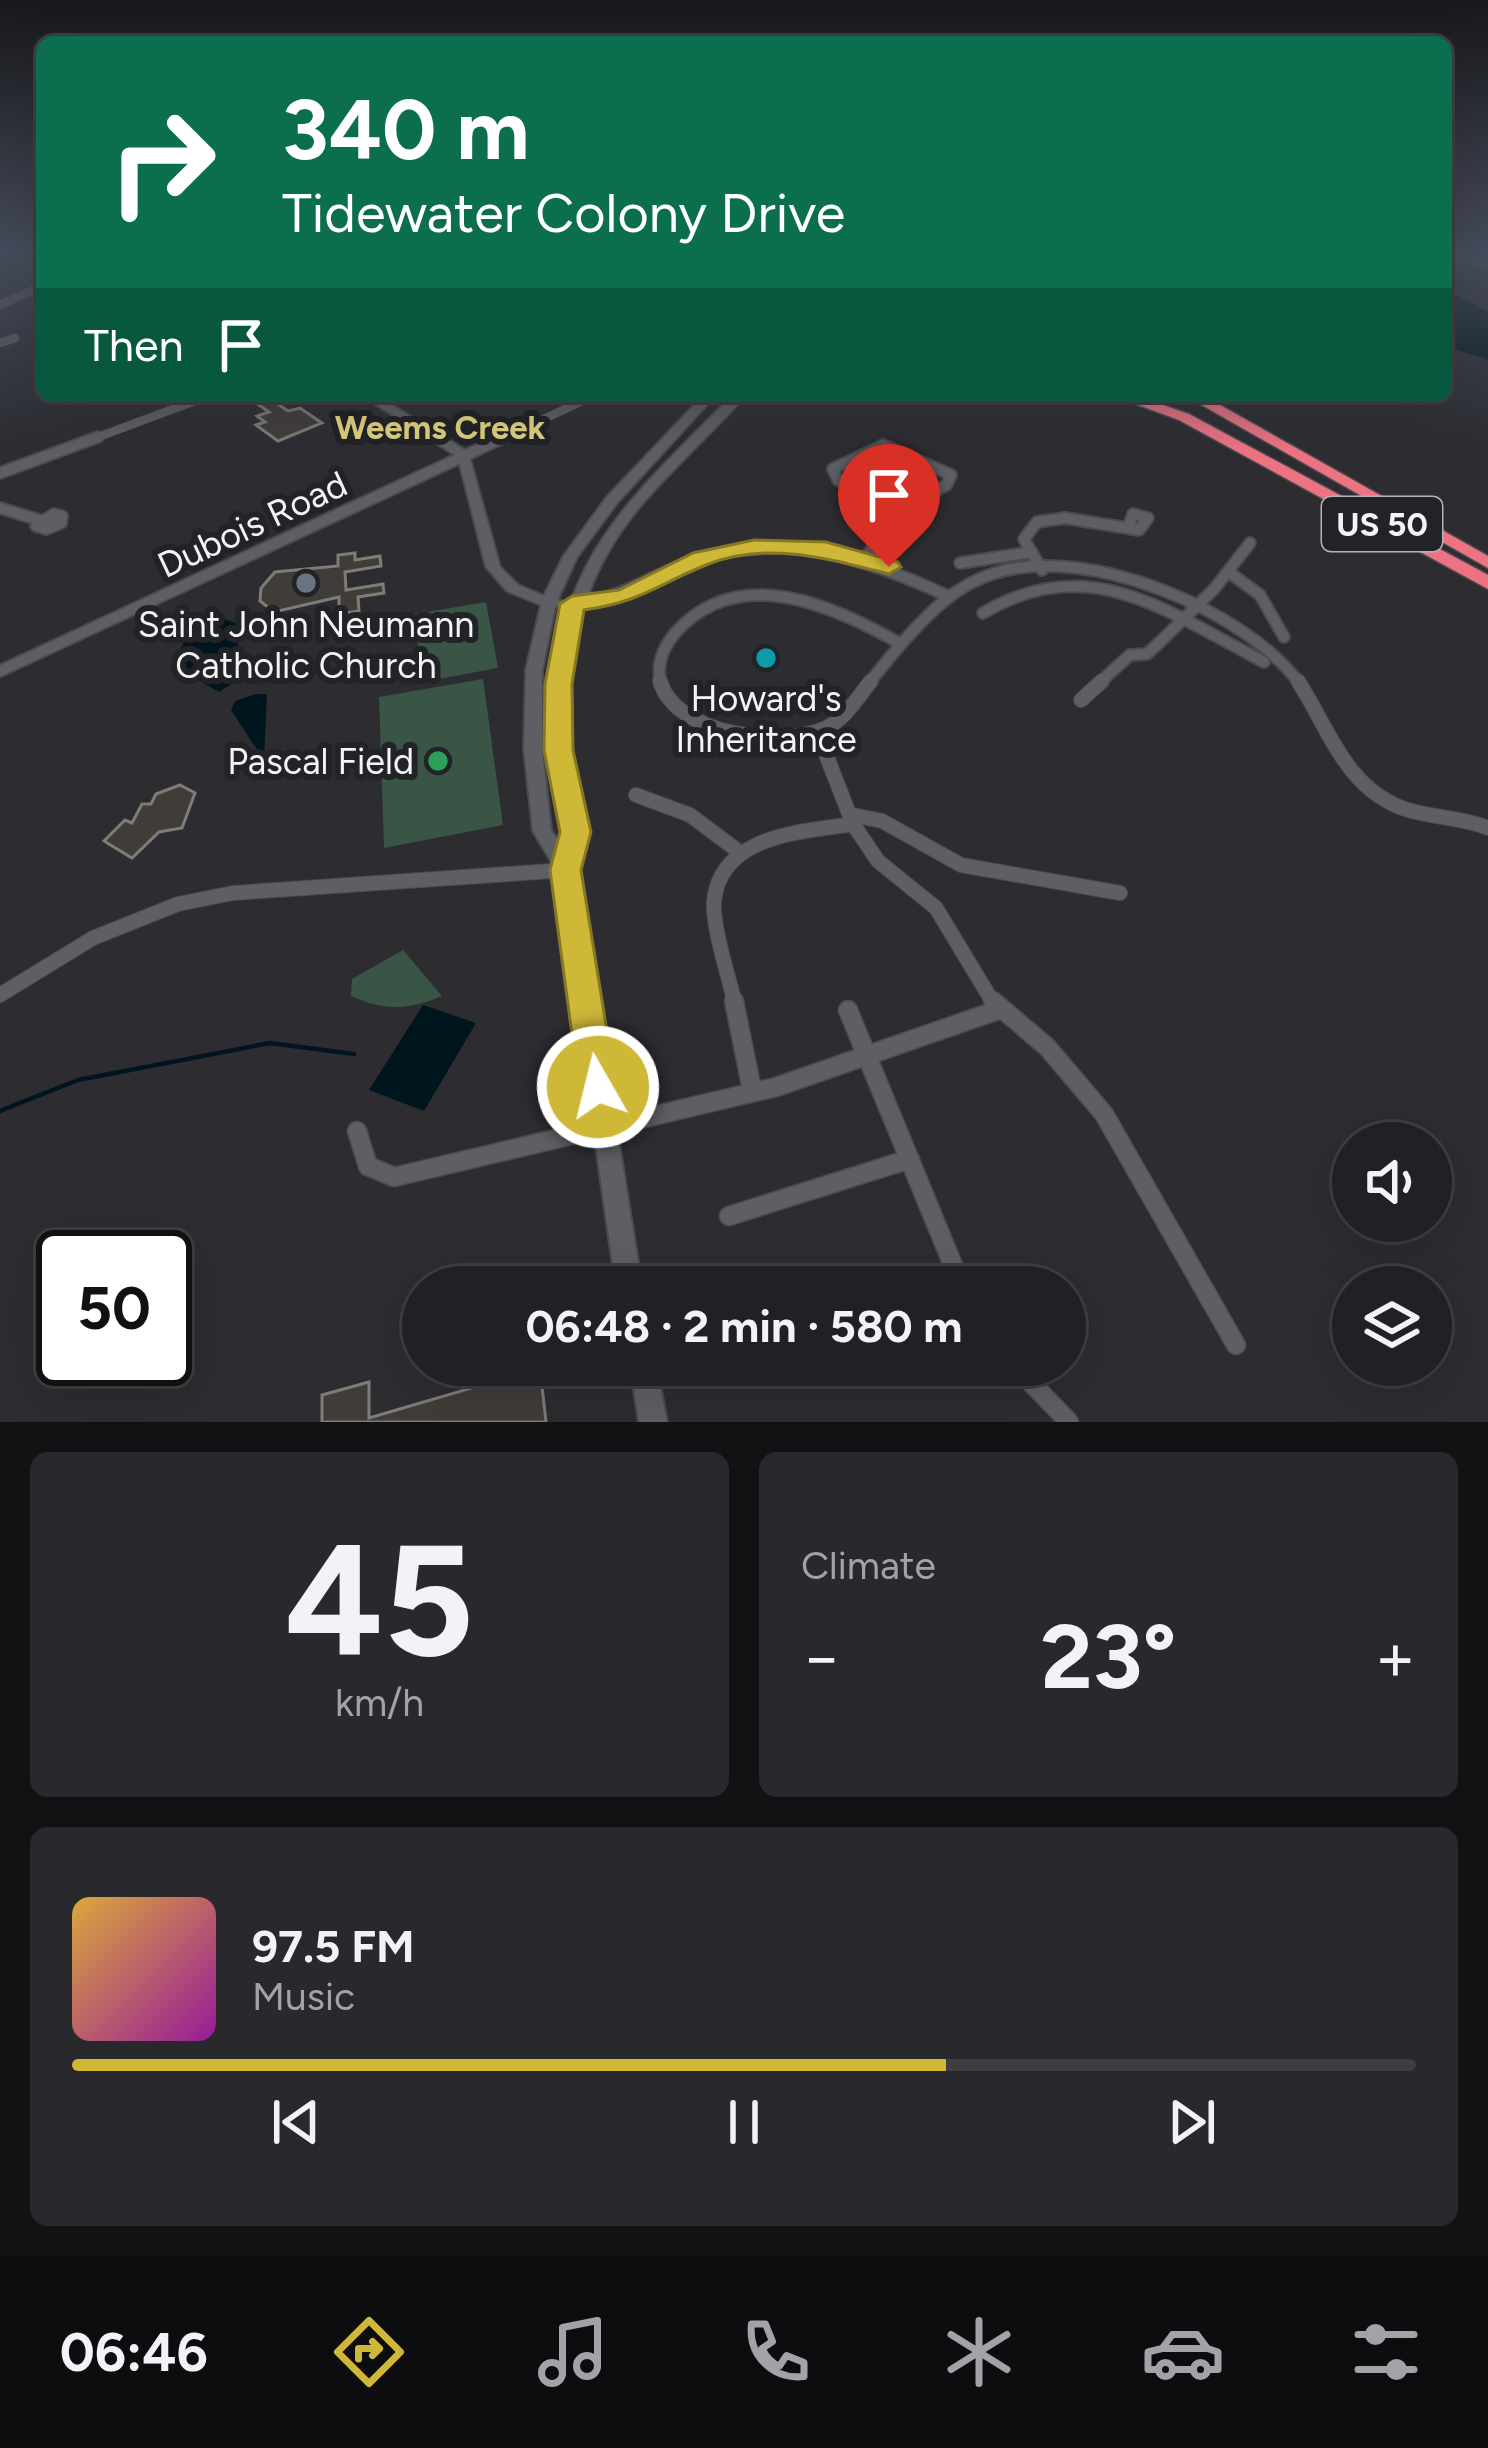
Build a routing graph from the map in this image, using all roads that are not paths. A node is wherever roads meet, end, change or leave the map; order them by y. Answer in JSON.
{"nodes":[{"id":1,"x":14,"y":338,"type":"dead end"},
{"id":2,"x":0,"y":343,"type":"edge"},
{"id":3,"x":192,"y":402,"type":"edge"},
{"id":4,"x":380,"y":402,"type":"edge"},
{"id":5,"x":580,"y":402,"type":"edge"},
{"id":6,"x":703,"y":402,"type":"edge"},
{"id":7,"x":733,"y":402,"type":"edge"},
{"id":8,"x":1139,"y":402,"type":"edge"},
{"id":9,"x":1176,"y":402,"type":"edge"},
{"id":10,"x":1203,"y":402,"type":"edge"},
{"id":11,"x":1213,"y":402,"type":"edge"},
{"id":12,"x":464,"y":455,"type":"junction"},
{"id":13,"x":0,"y":472,"type":"edge"},
{"id":14,"x":1295,"y":475,"type":"junction"},
{"id":15,"x":1332,"y":477,"type":"junction"},
{"id":16,"x":0,"y":508,"type":"edge"},
{"id":17,"x":898,"y":513,"type":"junction"},
{"id":18,"x":39,"y":520,"type":"dead end"},
{"id":19,"x":1128,"y":528,"type":"dead end"},
{"id":20,"x":1250,"y":542,"type":"dead end"},
{"id":21,"x":1031,"y":552,"type":"junction"},
{"id":22,"x":865,"y":558,"type":"junction"},
{"id":23,"x":960,"y":563,"type":"dead end"},
{"id":24,"x":1488,"y":563,"type":"edge"},
{"id":25,"x":1039,"y":565,"type":"junction"},
{"id":26,"x":1230,"y":573,"type":"junction"},
{"id":27,"x":1048,"y":582,"type":"junction"},
{"id":28,"x":1488,"y":583,"type":"edge"},
{"id":29,"x":950,"y":597,"type":"junction"},
{"id":30,"x":549,"y":602,"type":"junction"},
{"id":31,"x":572,"y":604,"type":"junction"},
{"id":32,"x":1194,"y":608,"type":"junction"},
{"id":33,"x":983,"y":613,"type":"dead end"},
{"id":34,"x":1182,"y":622,"type":"junction"},
{"id":35,"x":1284,"y":638,"type":"dead end"},
{"id":36,"x":904,"y":646,"type":"junction"},
{"id":37,"x":1264,"y":662,"type":"dead end"},
{"id":38,"x":0,"y":671,"type":"edge"},
{"id":39,"x":1081,"y":700,"type":"dead end"},
{"id":40,"x":818,"y":734,"type":"junction"},
{"id":41,"x":636,"y":795,"type":"dead end"},
{"id":42,"x":853,"y":820,"type":"junction"},
{"id":43,"x":1488,"y":828,"type":"edge"},
{"id":44,"x":738,"y":851,"type":"junction"},
{"id":45,"x":566,"y":870,"type":"junction"},
{"id":46,"x":1120,"y":892,"type":"dead end"},
{"id":47,"x":0,"y":995,"type":"edge"},
{"id":48,"x":848,"y":1010,"type":"dead end"},
{"id":49,"x":998,"y":1010,"type":"junction"},
{"id":50,"x":871,"y":1057,"type":"junction"},
{"id":51,"x":752,"y":1090,"type":"junction"},
{"id":52,"x":357,"y":1131,"type":"dead end"},
{"id":53,"x":604,"y":1131,"type":"junction"},
{"id":54,"x":910,"y":1159,"type":"junction"},
{"id":55,"x":730,"y":1216,"type":"dead end"},
{"id":56,"x":625,"y":1266,"type":"edge"},
{"id":57,"x":953,"y":1266,"type":"edge"},
{"id":58,"x":1236,"y":1346,"type":"dead end"},
{"id":59,"x":647,"y":1386,"type":"edge"},
{"id":60,"x":1034,"y":1386,"type":"edge"},
{"id":61,"x":653,"y":1422,"type":"edge"},
{"id":62,"x":1069,"y":1422,"type":"edge"}],
"edges":[{"from":1,"to":2,"type":"street"},
{"from":3,"to":13,"type":"street"},
{"from":4,"to":12,"type":"main road"},
{"from":5,"to":12,"type":"street","name":"Dubois Road"},
{"from":6,"to":30,"type":"main road"},
{"from":7,"to":31,"type":"main road"},
{"from":8,"to":14,"type":"highway"},
{"from":9,"to":14,"type":"highway","number":"US 50"},
{"from":10,"to":15,"type":"highway","number":"US 50"},
{"from":11,"to":15,"type":"highway"},
{"from":12,"to":30,"type":"main road"},
{"from":12,"to":38,"type":"street","name":"Dubois Road"},
{"from":14,"to":28,"type":"highway","number":"US 50"},
{"from":15,"to":24,"type":"highway","number":"US 50"},
{"from":16,"to":18,"type":"street"},
{"from":17,"to":17,"type":"street"},
{"from":17,"to":22,"type":"street"},
{"from":19,"to":21,"type":"street"},
{"from":20,"to":26,"type":"street"},
{"from":21,"to":23,"type":"street"},
{"from":21,"to":25,"type":"street"},
{"from":22,"to":29,"type":"street"},
{"from":22,"to":31,"type":"street"},
{"from":25,"to":27,"type":"street"},
{"from":25,"to":29,"type":"street"},
{"from":25,"to":32,"type":"street"},
{"from":26,"to":32,"type":"street"},
{"from":26,"to":35,"type":"street"},
{"from":27,"to":33,"type":"street"},
{"from":27,"to":34,"type":"street"},
{"from":29,"to":36,"type":"street"},
{"from":30,"to":31,"type":"main road"},
{"from":30,"to":45,"type":"main road"},
{"from":31,"to":45,"type":"main road"},
{"from":32,"to":34,"type":"street"},
{"from":32,"to":43,"type":"street"},
{"from":34,"to":37,"type":"street"},
{"from":34,"to":39,"type":"street"},
{"from":36,"to":40,"type":"street"},
{"from":36,"to":40,"type":"street"},
{"from":40,"to":42,"type":"street"},
{"from":41,"to":44,"type":"street"},
{"from":42,"to":44,"type":"street"},
{"from":42,"to":46,"type":"street"},
{"from":42,"to":49,"type":"street"},
{"from":44,"to":51,"type":"street"},
{"from":45,"to":47,"type":"street"},
{"from":45,"to":53,"type":"main road"},
{"from":48,"to":50,"type":"street"},
{"from":49,"to":50,"type":"street"},
{"from":49,"to":58,"type":"street"},
{"from":50,"to":51,"type":"street"},
{"from":50,"to":54,"type":"street"},
{"from":51,"to":53,"type":"street"},
{"from":52,"to":53,"type":"street"},
{"from":53,"to":56,"type":"main road"},
{"from":54,"to":55,"type":"street"},
{"from":54,"to":57,"type":"street"},
{"from":59,"to":61,"type":"main road"},
{"from":60,"to":62,"type":"street"}]}
